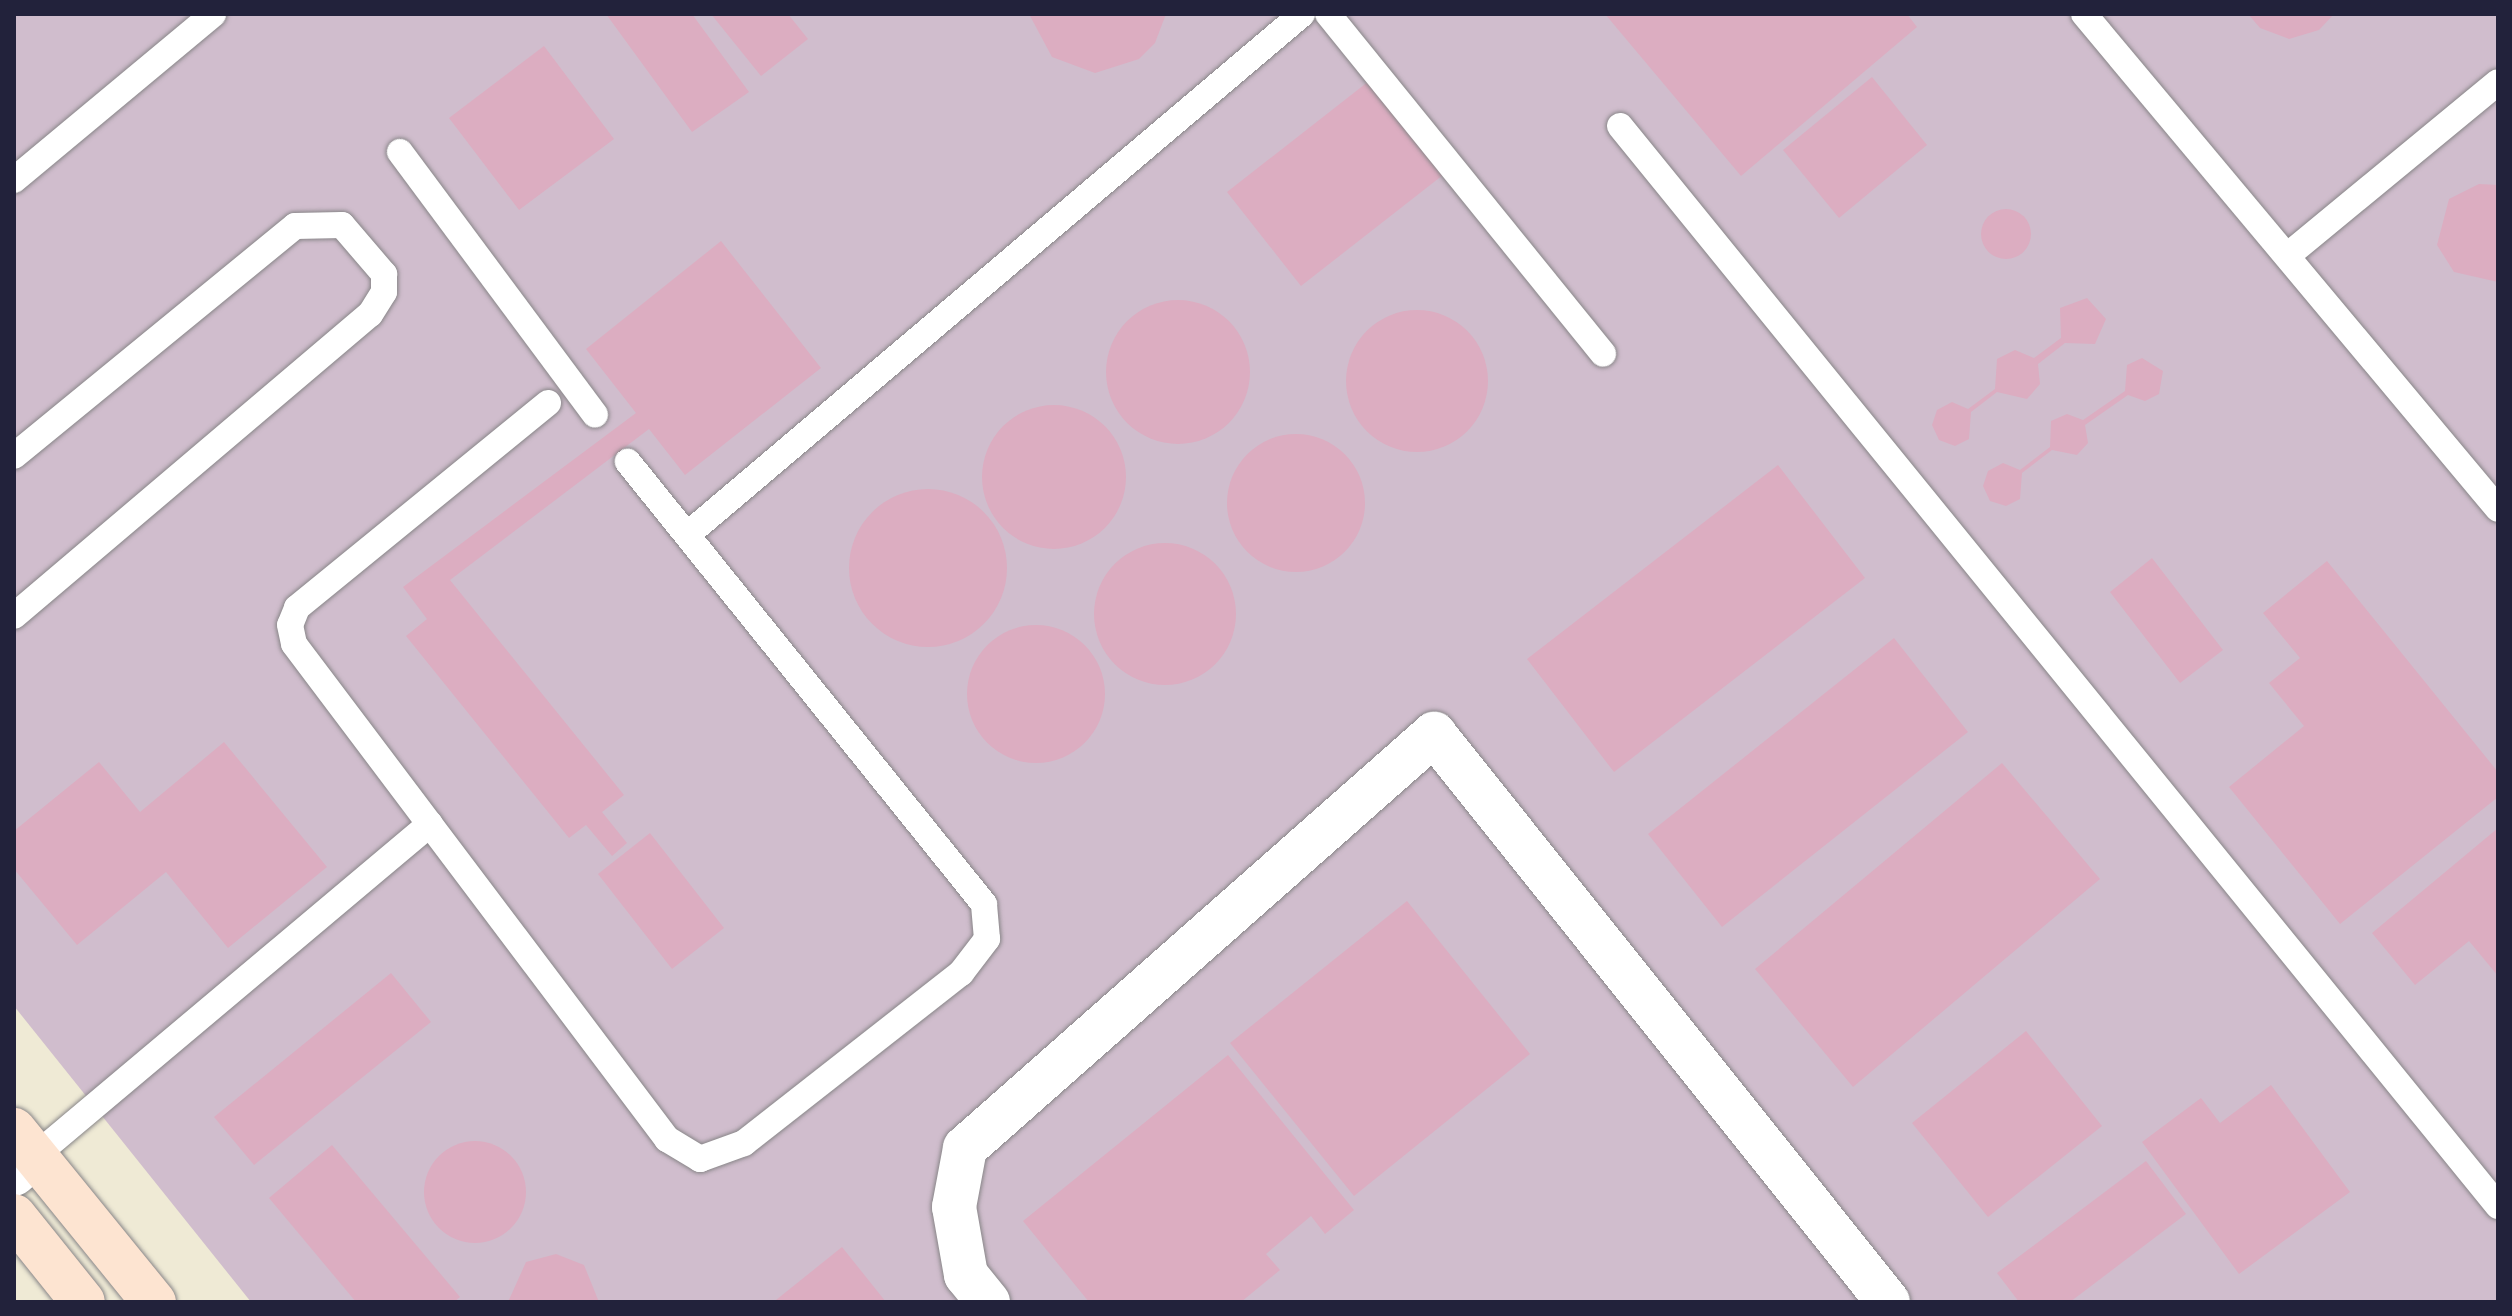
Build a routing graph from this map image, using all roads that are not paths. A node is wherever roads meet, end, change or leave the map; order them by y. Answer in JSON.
{"nodes":[{"id":1,"x":213,"y":14,"type":"edge"},
{"id":2,"x":1302,"y":14,"type":"edge"},
{"id":3,"x":1328,"y":14,"type":"edge"},
{"id":4,"x":2084,"y":14,"type":"edge"},
{"id":5,"x":2498,"y":82,"type":"edge"},
{"id":6,"x":1620,"y":126,"type":"dead end"},
{"id":7,"x":400,"y":152,"type":"dead end"},
{"id":8,"x":14,"y":180,"type":"edge"},
{"id":9,"x":2287,"y":256,"type":"junction"},
{"id":10,"x":1603,"y":354,"type":"dead end"},
{"id":11,"x":548,"y":403,"type":"dead end"},
{"id":12,"x":595,"y":415,"type":"dead end"},
{"id":13,"x":14,"y":456,"type":"edge"},
{"id":14,"x":628,"y":462,"type":"dead end"},
{"id":15,"x":2498,"y":509,"type":"edge"},
{"id":16,"x":687,"y":535,"type":"junction"},
{"id":17,"x":14,"y":616,"type":"edge"},
{"id":18,"x":430,"y":824,"type":"junction"},
{"id":19,"x":21,"y":1153,"type":"edge"},
{"id":20,"x":2498,"y":1206,"type":"edge"},
{"id":21,"x":14,"y":1216,"type":"edge"},
{"id":22,"x":83,"y":1302,"type":"edge"},
{"id":23,"x":154,"y":1302,"type":"edge"},
{"id":24,"x":988,"y":1302,"type":"edge"},
{"id":25,"x":1888,"y":1302,"type":"edge"}],
"edges":[{"from":1,"to":8,"type":"lane"},
{"from":2,"to":16,"type":"lane"},
{"from":3,"to":10,"type":"lane"},
{"from":4,"to":9,"type":"lane"},
{"from":5,"to":9,"type":"lane"},
{"from":6,"to":20,"type":"lane"},
{"from":7,"to":12,"type":"lane"},
{"from":9,"to":15,"type":"lane"},
{"from":11,"to":18,"type":"lane"},
{"from":13,"to":17,"type":"lane"},
{"from":14,"to":16,"type":"lane"},
{"from":16,"to":18,"type":"lane"},
{"from":18,"to":19,"type":"lane"},
{"from":19,"to":23,"type":"street"},
{"from":21,"to":22,"type":"street"},
{"from":24,"to":25,"type":"street"}]}
